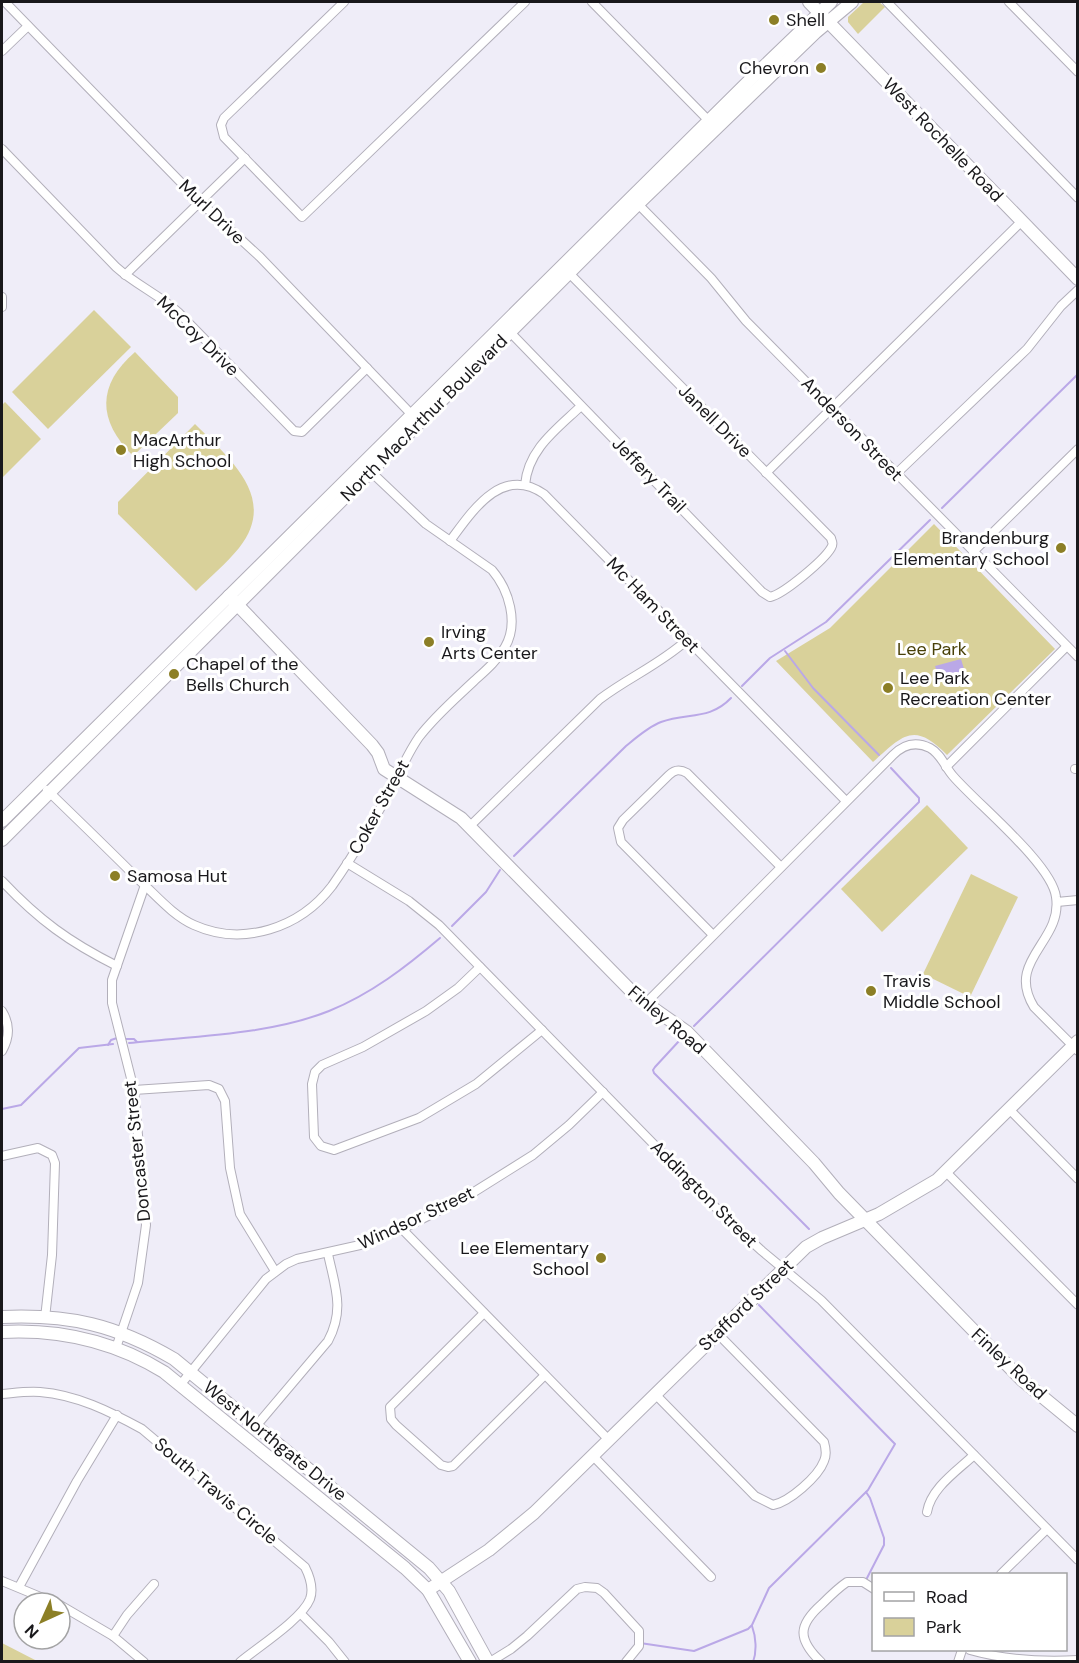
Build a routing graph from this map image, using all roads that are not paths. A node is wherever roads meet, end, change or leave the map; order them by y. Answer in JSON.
{"nodes":[{"id":1,"x":5,"y":2,"type":"edge"},
{"id":2,"x":344,"y":2,"type":"edge"},
{"id":3,"x":525,"y":2,"type":"edge"},
{"id":4,"x":592,"y":2,"type":"edge"},
{"id":5,"x":809,"y":2,"type":"edge"},
{"id":6,"x":831,"y":2,"type":"edge"},
{"id":7,"x":852,"y":2,"type":"edge"},
{"id":8,"x":887,"y":2,"type":"edge"},
{"id":9,"x":1009,"y":2,"type":"edge"},
{"id":10,"x":824,"y":17,"type":"junction"},
{"id":11,"x":28,"y":26,"type":"junction"},
{"id":12,"x":2,"y":51,"type":"edge"},
{"id":13,"x":1077,"y":72,"type":"edge"},
{"id":14,"x":753,"y":76,"type":"junction"},
{"id":15,"x":729,"y":115,"type":"junction"},
{"id":16,"x":712,"y":124,"type":"junction"},
{"id":17,"x":2,"y":149,"type":"edge"},
{"id":18,"x":245,"y":158,"type":"junction"},
{"id":19,"x":1077,"y":198,"type":"edge"},
{"id":20,"x":634,"y":201,"type":"junction"},
{"id":21,"x":200,"y":202,"type":"junction"},
{"id":22,"x":1022,"y":221,"type":"junction"},
{"id":23,"x":566,"y":270,"type":"junction"},
{"id":24,"x":125,"y":275,"type":"junction"},
{"id":25,"x":1077,"y":279,"type":"edge"},
{"id":26,"x":1077,"y":290,"type":"edge"},
{"id":27,"x":506,"y":328,"type":"junction"},
{"id":28,"x":368,"y":368,"type":"junction"},
{"id":29,"x":581,"y":406,"type":"junction"},
{"id":30,"x":832,"y":408,"type":"junction"},
{"id":31,"x":416,"y":418,"type":"junction"},
{"id":32,"x":1077,"y":449,"type":"edge"},
{"id":33,"x":366,"y":467,"type":"junction"},
{"id":34,"x":766,"y":473,"type":"junction"},
{"id":35,"x":896,"y":474,"type":"junction"},
{"id":36,"x":525,"y":485,"type":"junction"},
{"id":37,"x":450,"y":541,"type":"junction"},
{"id":38,"x":973,"y":552,"type":"junction"},
{"id":39,"x":802,"y":577,"type":"joint"},
{"id":40,"x":233,"y":600,"type":"junction"},
{"id":41,"x":687,"y":640,"type":"junction"},
{"id":42,"x":1066,"y":647,"type":"junction"},
{"id":43,"x":1077,"y":657,"type":"edge"},
{"id":44,"x":946,"y":767,"type":"junction"},
{"id":45,"x":398,"y":777,"type":"junction"},
{"id":46,"x":44,"y":788,"type":"junction"},
{"id":47,"x":846,"y":801,"type":"junction"},
{"id":48,"x":2,"y":821,"type":"edge"},
{"id":49,"x":470,"y":826,"type":"junction"},
{"id":50,"x":2,"y":840,"type":"edge"},
{"id":51,"x":348,"y":864,"type":"junction"},
{"id":52,"x":780,"y":867,"type":"junction"},
{"id":53,"x":2,"y":881,"type":"edge"},
{"id":54,"x":145,"y":885,"type":"junction"},
{"id":55,"x":1077,"y":900,"type":"edge"},
{"id":56,"x":1057,"y":902,"type":"junction"},
{"id":57,"x":712,"y":935,"type":"junction"},
{"id":58,"x":117,"y":966,"type":"junction"},
{"id":59,"x":480,"y":967,"type":"junction"},
{"id":60,"x":645,"y":1004,"type":"junction"},
{"id":61,"x":2,"y":1011,"type":"edge"},
{"id":62,"x":542,"y":1030,"type":"junction"},
{"id":63,"x":1076,"y":1046,"type":"edge"},
{"id":64,"x":2,"y":1051,"type":"edge"},
{"id":65,"x":134,"y":1090,"type":"junction"},
{"id":66,"x":603,"y":1092,"type":"junction"},
{"id":67,"x":1009,"y":1109,"type":"junction"},
{"id":68,"x":2,"y":1156,"type":"edge"},
{"id":69,"x":946,"y":1172,"type":"junction"},
{"id":70,"x":1077,"y":1179,"type":"edge"},
{"id":71,"x":866,"y":1220,"type":"junction"},
{"id":72,"x":402,"y":1229,"type":"junction"},
{"id":73,"x":328,"y":1254,"type":"junction"},
{"id":74,"x":784,"y":1269,"type":"junction"},
{"id":75,"x":275,"y":1271,"type":"junction"},
{"id":76,"x":1077,"y":1305,"type":"edge"},
{"id":77,"x":484,"y":1313,"type":"junction"},
{"id":78,"x":2,"y":1317,"type":"edge"},
{"id":79,"x":45,"y":1318,"type":"junction"},
{"id":80,"x":2,"y":1332,"type":"edge"},
{"id":81,"x":121,"y":1332,"type":"junction"},
{"id":82,"x":717,"y":1333,"type":"junction"},
{"id":83,"x":116,"y":1348,"type":"junction"},
{"id":84,"x":190,"y":1371,"type":"junction"},
{"id":85,"x":546,"y":1375,"type":"junction"},
{"id":86,"x":181,"y":1384,"type":"junction"},
{"id":87,"x":2,"y":1394,"type":"edge"},
{"id":88,"x":655,"y":1394,"type":"junction"},
{"id":89,"x":117,"y":1415,"type":"junction"},
{"id":90,"x":257,"y":1425,"type":"junction"},
{"id":91,"x":1077,"y":1426,"type":"edge"},
{"id":92,"x":609,"y":1440,"type":"junction"},
{"id":93,"x":974,"y":1455,"type":"junction"},
{"id":94,"x":593,"y":1456,"type":"junction"},
{"id":95,"x":927,"y":1512,"type":"dead end"},
{"id":96,"x":1047,"y":1529,"type":"junction"},
{"id":97,"x":1077,"y":1560,"type":"edge"},
{"id":98,"x":1003,"y":1573,"type":"edge"},
{"id":99,"x":711,"y":1576,"type":"dead end"},
{"id":100,"x":2,"y":1581,"type":"edge"},
{"id":101,"x":443,"y":1582,"type":"junction"},
{"id":102,"x":154,"y":1584,"type":"dead end"},
{"id":103,"x":19,"y":1587,"type":"junction"},
{"id":104,"x":872,"y":1588,"type":"edge"},
{"id":105,"x":428,"y":1590,"type":"junction"},
{"id":106,"x":28,"y":1591,"type":"edge"},
{"id":107,"x":72,"y":1612,"type":"edge"},
{"id":108,"x":301,"y":1614,"type":"junction"},
{"id":109,"x":112,"y":1636,"type":"junction"},
{"id":110,"x":975,"y":1651,"type":"edge"},
{"id":111,"x":1077,"y":1660,"type":"edge"},
{"id":112,"x":144,"y":1662,"type":"edge"},
{"id":113,"x":240,"y":1662,"type":"edge"},
{"id":114,"x":345,"y":1662,"type":"edge"},
{"id":115,"x":470,"y":1662,"type":"edge"},
{"id":116,"x":489,"y":1662,"type":"edge"},
{"id":117,"x":626,"y":1662,"type":"edge"},
{"id":118,"x":821,"y":1662,"type":"edge"}],
"edges":[{"from":1,"to":11,"type":"street","name":"Murl Drive"},
{"from":2,"to":18,"type":"street"},
{"from":3,"to":18,"type":"street"},
{"from":4,"to":16,"type":"street"},
{"from":5,"to":10,"type":"main road","name":"West Rochelle Road"},
{"from":6,"to":10,"type":"main road","name":"North MacArthur Boulevard"},
{"from":7,"to":10,"type":"main road","name":"North MacArthur Boulevard"},
{"from":8,"to":19,"type":"street"},
{"from":9,"to":13,"type":"street"},
{"from":10,"to":14,"type":"main road","name":"North MacArthur Boulevard"},
{"from":10,"to":15,"type":"main road","name":"North MacArthur Boulevard"},
{"from":10,"to":22,"type":"main road","name":"West Rochelle Road"},
{"from":11,"to":12,"type":"street"},
{"from":11,"to":21,"type":"street","name":"Murl Drive"},
{"from":14,"to":15,"type":"main road"},
{"from":14,"to":16,"type":"main road","name":"North MacArthur Boulevard"},
{"from":15,"to":16,"type":"main road","name":"North MacArthur Boulevard"},
{"from":16,"to":20,"type":"main road","name":"North MacArthur Boulevard"},
{"from":17,"to":24,"type":"street","name":"McCoy Drive"},
{"from":18,"to":21,"type":"street"},
{"from":20,"to":23,"type":"main road","name":"North MacArthur Boulevard"},
{"from":20,"to":30,"type":"street","name":"Anderson Street"},
{"from":21,"to":24,"type":"street"},
{"from":21,"to":28,"type":"street","name":"Murl Drive"},
{"from":22,"to":25,"type":"main road","name":"West Rochelle Road"},
{"from":22,"to":30,"type":"street"},
{"from":23,"to":27,"type":"main road","name":"North MacArthur Boulevard"},
{"from":23,"to":34,"type":"street","name":"Janell Drive"},
{"from":24,"to":28,"type":"street","name":"McCoy Drive"},
{"from":26,"to":35,"type":"street"},
{"from":27,"to":29,"type":"street","name":"Jeffery Trail"},
{"from":27,"to":31,"type":"main road","name":"North MacArthur Boulevard"},
{"from":28,"to":31,"type":"street","name":"Murl Drive"},
{"from":29,"to":36,"type":"street"},
{"from":29,"to":39,"type":"street","name":"Jeffery Trail"},
{"from":30,"to":34,"type":"street"},
{"from":30,"to":35,"type":"street","name":"Anderson Street"},
{"from":31,"to":33,"type":"main road","name":"North MacArthur Boulevard"},
{"from":32,"to":38,"type":"street"},
{"from":33,"to":37,"type":"street","name":"Coker Street"},
{"from":33,"to":40,"type":"main road","name":"North MacArthur Boulevard"},
{"from":34,"to":39,"type":"street","name":"Janell Drive"},
{"from":35,"to":38,"type":"street","name":"Anderson Street"},
{"from":36,"to":37,"type":"street"},
{"from":36,"to":41,"type":"street","name":"Mc Ham Street"},
{"from":37,"to":45,"type":"street","name":"Coker Street"},
{"from":38,"to":42,"type":"street","name":"Anderson Street"},
{"from":40,"to":45,"type":"main road","name":"Finley Road"},
{"from":40,"to":46,"type":"main road","name":"North MacArthur Boulevard"},
{"from":41,"to":47,"type":"street","name":"Mc Ham Street"},
{"from":41,"to":49,"type":"street"},
{"from":42,"to":43,"type":"street","name":"Anderson Street"},
{"from":42,"to":44,"type":"street"},
{"from":44,"to":47,"type":"street"},
{"from":44,"to":56,"type":"street"},
{"from":45,"to":49,"type":"main road","name":"Finley Road"},
{"from":45,"to":51,"type":"street","name":"Coker Street"},
{"from":46,"to":48,"type":"main road","name":"North MacArthur Boulevard"},
{"from":46,"to":50,"type":"main road","name":"North MacArthur Boulevard"},
{"from":46,"to":54,"type":"street","name":"Coker Street"},
{"from":47,"to":52,"type":"street"},
{"from":49,"to":60,"type":"main road","name":"Finley Road"},
{"from":51,"to":54,"type":"street","name":"Coker Street"},
{"from":51,"to":59,"type":"street","name":"Addington Street"},
{"from":52,"to":57,"type":"street"},
{"from":52,"to":57,"type":"street"},
{"from":53,"to":58,"type":"street"},
{"from":54,"to":58,"type":"street","name":"Doncaster Street"},
{"from":55,"to":56,"type":"street"},
{"from":56,"to":63,"type":"street"},
{"from":57,"to":60,"type":"street"},
{"from":58,"to":65,"type":"street","name":"Doncaster Street"},
{"from":59,"to":62,"type":"street","name":"Addington Street"},
{"from":59,"to":62,"type":"street"},
{"from":60,"to":71,"type":"main road","name":"Finley Road"},
{"from":61,"to":64,"type":"street"},
{"from":62,"to":66,"type":"street","name":"Addington Street"},
{"from":63,"to":67,"type":"main road","name":"Stafford Street"},
{"from":65,"to":75,"type":"street"},
{"from":65,"to":81,"type":"street","name":"Doncaster Street"},
{"from":66,"to":72,"type":"street","name":"Windsor Street"},
{"from":66,"to":74,"type":"street","name":"Addington Street"},
{"from":67,"to":69,"type":"main road","name":"Stafford Street"},
{"from":67,"to":70,"type":"street"},
{"from":68,"to":79,"type":"street"},
{"from":69,"to":71,"type":"main road","name":"Stafford Street"},
{"from":69,"to":76,"type":"street"},
{"from":71,"to":74,"type":"main road","name":"Stafford Street"},
{"from":71,"to":91,"type":"main road","name":"Finley Road"},
{"from":72,"to":73,"type":"street","name":"Windsor Street"},
{"from":72,"to":77,"type":"street"},
{"from":73,"to":75,"type":"street","name":"Windsor Street"},
{"from":73,"to":90,"type":"street"},
{"from":74,"to":82,"type":"main road","name":"Stafford Street"},
{"from":74,"to":93,"type":"street","name":"Addington Street"},
{"from":75,"to":84,"type":"street","name":"Windsor Street"},
{"from":77,"to":85,"type":"street"},
{"from":77,"to":85,"type":"street"},
{"from":78,"to":79,"type":"main road","name":"West Northgate Drive"},
{"from":79,"to":81,"type":"main road","name":"West Northgate Drive"},
{"from":80,"to":83,"type":"main road","name":"West Northgate Drive"},
{"from":81,"to":83,"type":"street","name":"Doncaster Street"},
{"from":81,"to":84,"type":"main road","name":"West Northgate Drive"},
{"from":82,"to":88,"type":"main road","name":"Stafford Street"},
{"from":82,"to":88,"type":"street"},
{"from":83,"to":86,"type":"main road","name":"West Northgate Drive"},
{"from":84,"to":86,"type":"street","name":"Windsor Street"},
{"from":84,"to":90,"type":"main road","name":"West Northgate Drive"},
{"from":85,"to":92,"type":"street"},
{"from":86,"to":105,"type":"main road","name":"West Northgate Drive"},
{"from":87,"to":89,"type":"street","name":"South Travis Circle"},
{"from":88,"to":92,"type":"main road","name":"Stafford Street"},
{"from":89,"to":103,"type":"street"},
{"from":89,"to":108,"type":"street","name":"South Travis Circle"},
{"from":90,"to":101,"type":"main road","name":"West Northgate Drive"},
{"from":92,"to":94,"type":"main road","name":"Stafford Street"},
{"from":93,"to":95,"type":"street"},
{"from":93,"to":96,"type":"street","name":"Addington Street"},
{"from":94,"to":99,"type":"street"},
{"from":94,"to":101,"type":"main road","name":"Stafford Street"},
{"from":96,"to":97,"type":"street","name":"Addington Street"},
{"from":96,"to":98,"type":"street"},
{"from":100,"to":103,"type":"street"},
{"from":101,"to":105,"type":"main road","name":"Stafford Street"},
{"from":101,"to":116,"type":"main road","name":"West Northgate Drive"},
{"from":102,"to":109,"type":"street"},
{"from":103,"to":106,"type":"street"},
{"from":104,"to":118,"type":"street"},
{"from":105,"to":115,"type":"main road","name":"West Northgate Drive"},
{"from":107,"to":109,"type":"street"},
{"from":108,"to":113,"type":"street"},
{"from":108,"to":114,"type":"street"},
{"from":109,"to":112,"type":"street"},
{"from":110,"to":111,"type":"street"},
{"from":116,"to":117,"type":"street"}]}
